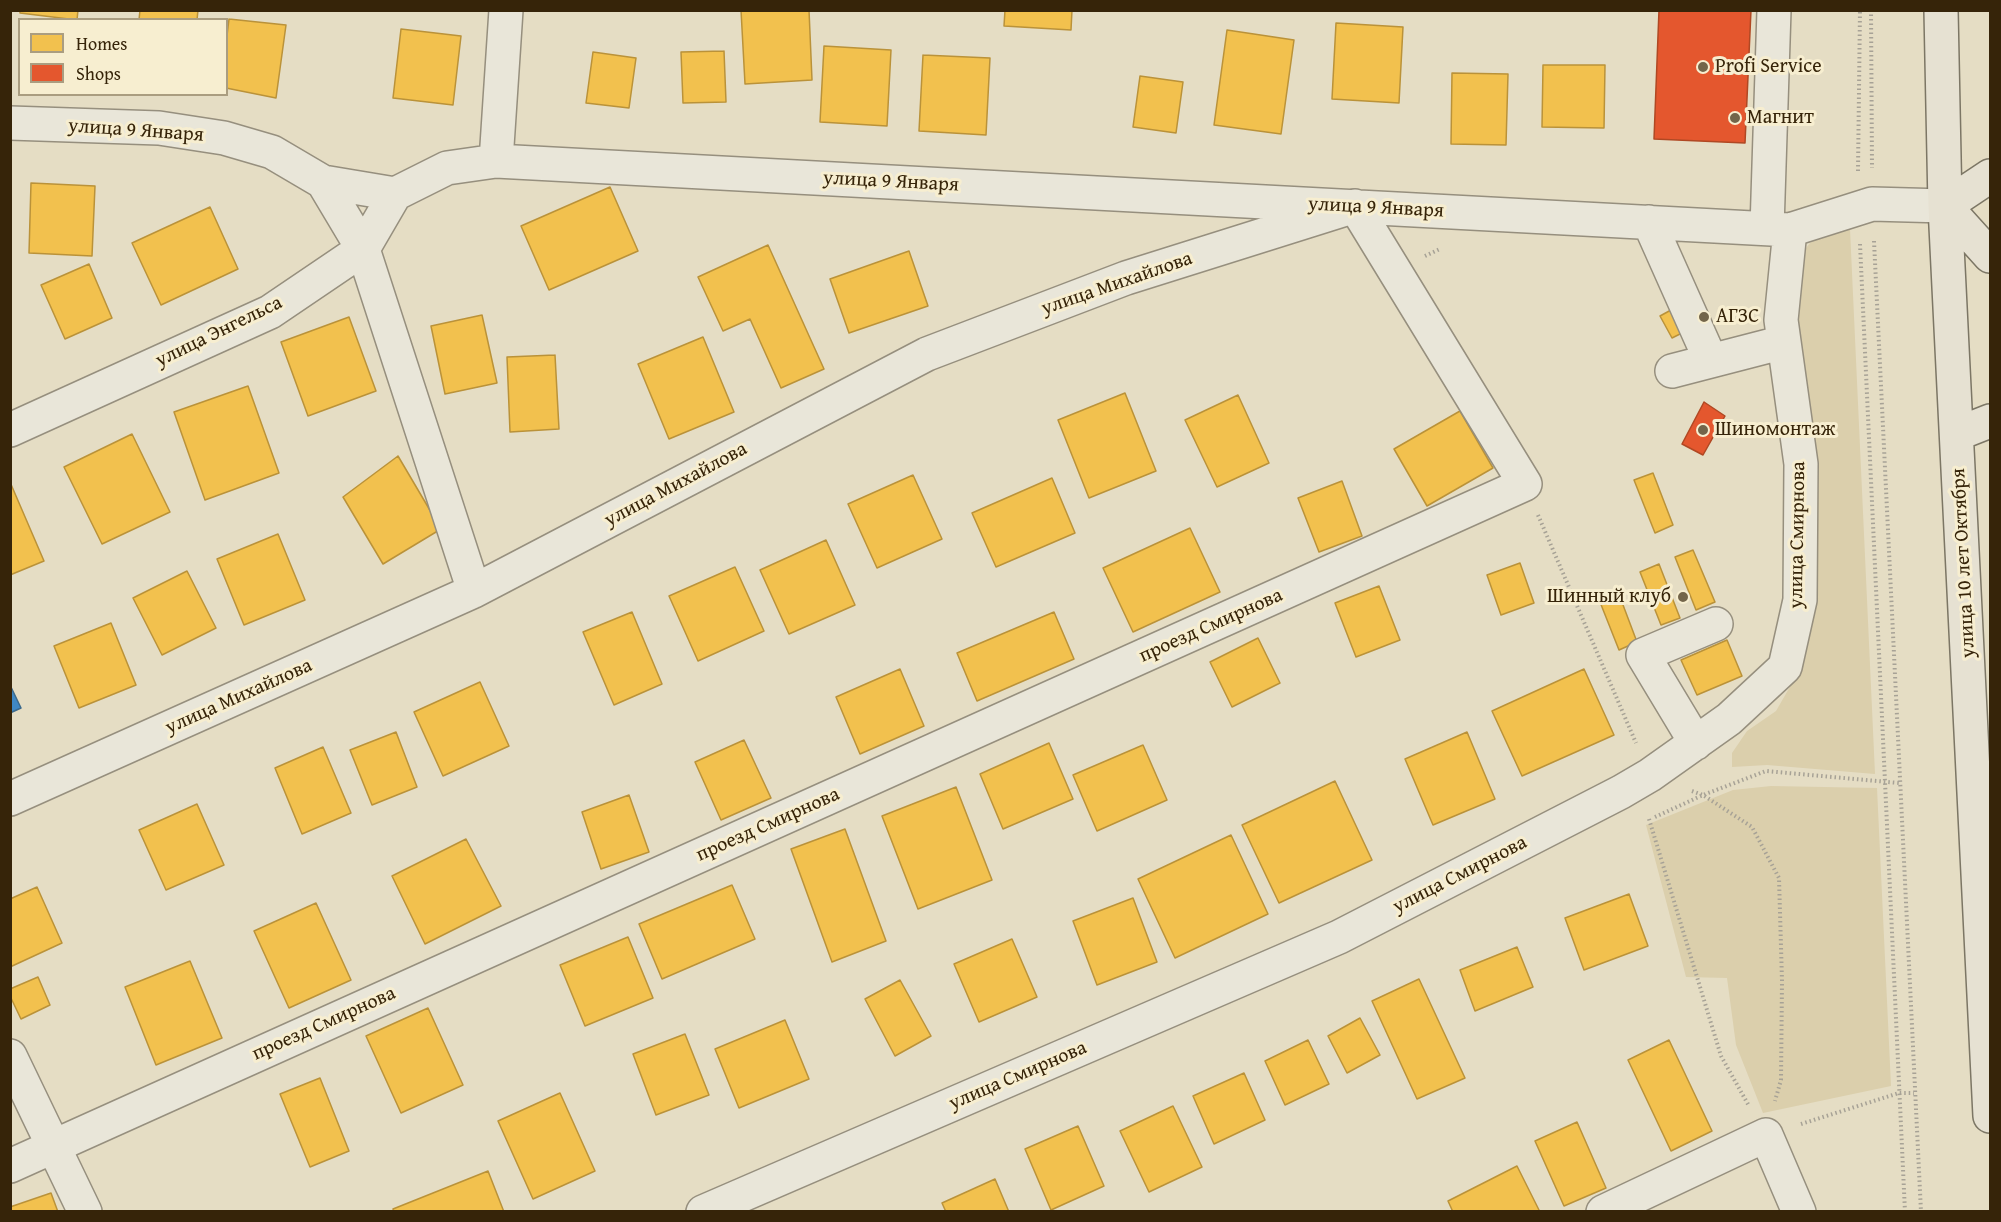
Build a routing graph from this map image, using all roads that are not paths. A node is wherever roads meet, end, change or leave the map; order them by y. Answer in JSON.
{"nodes":[{"id":1,"x":506,"y":10,"type":"edge"},
{"id":2,"x":1774,"y":10,"type":"edge"},
{"id":3,"x":1941,"y":10,"type":"edge"},
{"id":4,"x":10,"y":123,"type":"edge"},
{"id":5,"x":496,"y":161,"type":"junction"},
{"id":6,"x":1990,"y":176,"type":"edge"},
{"id":7,"x":322,"y":182,"type":"junction"},
{"id":8,"x":396,"y":194,"type":"junction"},
{"id":9,"x":1355,"y":206,"type":"junction"},
{"id":10,"x":1945,"y":206,"type":"junction"},
{"id":11,"x":1649,"y":222,"type":"junction"},
{"id":12,"x":1778,"y":229,"type":"junction"},
{"id":13,"x":363,"y":249,"type":"junction"},
{"id":14,"x":1990,"y":256,"type":"edge"},
{"id":15,"x":1784,"y":342,"type":"junction"},
{"id":16,"x":1711,"y":361,"type":"junction"},
{"id":17,"x":1672,"y":371,"type":"dead end"},
{"id":18,"x":1990,"y":421,"type":"edge"},
{"id":19,"x":10,"y":430,"type":"edge"},
{"id":20,"x":1957,"y":434,"type":"junction"},
{"id":21,"x":474,"y":591,"type":"junction"},
{"id":22,"x":1716,"y":624,"type":"dead end"},
{"id":23,"x":1696,"y":743,"type":"junction"},
{"id":24,"x":10,"y":799,"type":"edge"},
{"id":25,"x":10,"y":1056,"type":"edge"},
{"id":26,"x":1990,"y":1116,"type":"edge"},
{"id":27,"x":55,"y":1146,"type":"junction"},
{"id":28,"x":10,"y":1166,"type":"edge"},
{"id":29,"x":85,"y":1212,"type":"edge"},
{"id":30,"x":703,"y":1212,"type":"edge"},
{"id":31,"x":1603,"y":1212,"type":"edge"},
{"id":32,"x":1799,"y":1212,"type":"edge"}],
"edges":[{"from":1,"to":5,"type":"street"},
{"from":2,"to":12,"type":"street","name":"улица Смирнова"},
{"from":3,"to":10,"type":"main road","name":"улица 10 лет Октября"},
{"from":4,"to":7,"type":"street","name":"улица 9 Января"},
{"from":5,"to":8,"type":"street","name":"улица 9 Января"},
{"from":5,"to":9,"type":"street","name":"улица 9 Января"},
{"from":6,"to":10,"type":"main road"},
{"from":7,"to":8,"type":"street","name":"улица 9 Января"},
{"from":7,"to":13,"type":"street"},
{"from":8,"to":13,"type":"street","name":"улица Энгельса"},
{"from":9,"to":11,"type":"street","name":"улица 9 Января"},
{"from":9,"to":21,"type":"street","name":"улица Михайлова"},
{"from":9,"to":27,"type":"street","name":"проезд Смирнова"},
{"from":10,"to":12,"type":"street"},
{"from":10,"to":14,"type":"main road"},
{"from":10,"to":20,"type":"main road","name":"улица 10 лет Октября"},
{"from":11,"to":12,"type":"street","name":"улица 9 Января"},
{"from":11,"to":16,"type":"street"},
{"from":12,"to":15,"type":"street","name":"улица Смирнова"},
{"from":13,"to":19,"type":"street","name":"улица Энгельса"},
{"from":13,"to":21,"type":"street"},
{"from":15,"to":16,"type":"street"},
{"from":15,"to":23,"type":"street","name":"улица Смирнова"},
{"from":16,"to":17,"type":"street"},
{"from":18,"to":20,"type":"main road"},
{"from":20,"to":26,"type":"main road","name":"улица 10 лет Октября"},
{"from":21,"to":24,"type":"street","name":"улица Михайлова"},
{"from":22,"to":23,"type":"street"},
{"from":23,"to":30,"type":"street","name":"улица Смирнова"},
{"from":25,"to":27,"type":"street"},
{"from":27,"to":28,"type":"street","name":"проезд Смирнова"},
{"from":27,"to":29,"type":"street"},
{"from":31,"to":32,"type":"street"}]}
